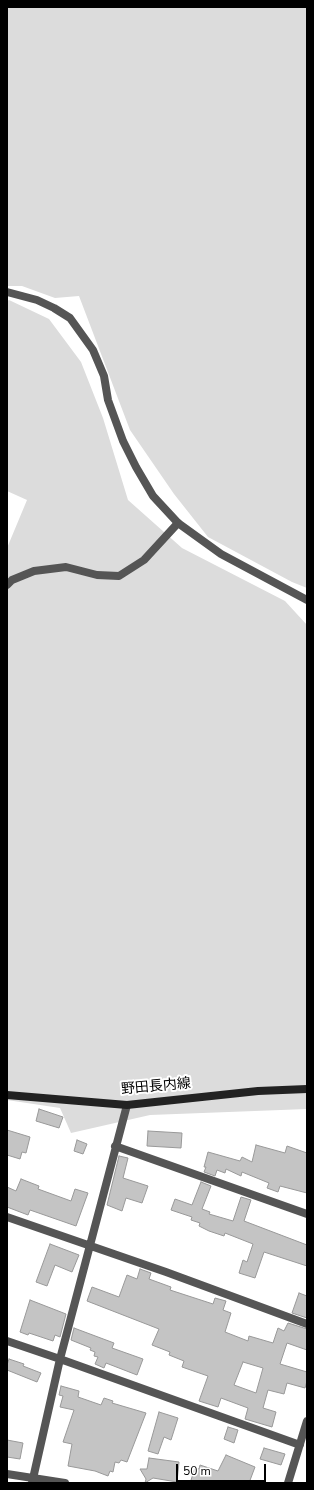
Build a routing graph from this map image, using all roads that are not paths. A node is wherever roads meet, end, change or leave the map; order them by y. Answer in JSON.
{"nodes":[{"id":1,"x":7,"y":292,"type":"edge"},
{"id":2,"x":178,"y":523,"type":"junction"},
{"id":3,"x":7,"y":585,"type":"edge"},
{"id":4,"x":307,"y":600,"type":"edge"},
{"id":5,"x":307,"y":1089,"type":"edge"},
{"id":6,"x":7,"y":1095,"type":"edge"},
{"id":7,"x":127,"y":1105,"type":"junction"},
{"id":8,"x":115,"y":1146,"type":"junction"},
{"id":9,"x":307,"y":1214,"type":"edge"},
{"id":10,"x":7,"y":1217,"type":"edge"},
{"id":11,"x":90,"y":1246,"type":"junction"},
{"id":12,"x":307,"y":1324,"type":"edge"},
{"id":13,"x":7,"y":1341,"type":"edge"},
{"id":14,"x":60,"y":1359,"type":"junction"},
{"id":15,"x":307,"y":1420,"type":"edge"},
{"id":16,"x":300,"y":1445,"type":"junction"},
{"id":17,"x":7,"y":1474,"type":"edge"},
{"id":18,"x":33,"y":1481,"type":"edge"},
{"id":19,"x":65,"y":1483,"type":"edge"},
{"id":20,"x":288,"y":1483,"type":"edge"}],
"edges":[{"from":1,"to":2,"type":"street"},
{"from":2,"to":3,"type":"street"},
{"from":2,"to":4,"type":"street"},
{"from":5,"to":7,"type":"main road","name":"野田長内線"},
{"from":6,"to":7,"type":"main road","name":"野田長内線"},
{"from":7,"to":8,"type":"street"},
{"from":8,"to":9,"type":"street"},
{"from":8,"to":11,"type":"street"},
{"from":10,"to":11,"type":"street"},
{"from":11,"to":12,"type":"street"},
{"from":11,"to":14,"type":"street"},
{"from":13,"to":14,"type":"street"},
{"from":14,"to":16,"type":"street"},
{"from":14,"to":18,"type":"street"},
{"from":15,"to":16,"type":"street"},
{"from":16,"to":20,"type":"street"},
{"from":17,"to":18,"type":"street"},
{"from":18,"to":19,"type":"street"}]}
